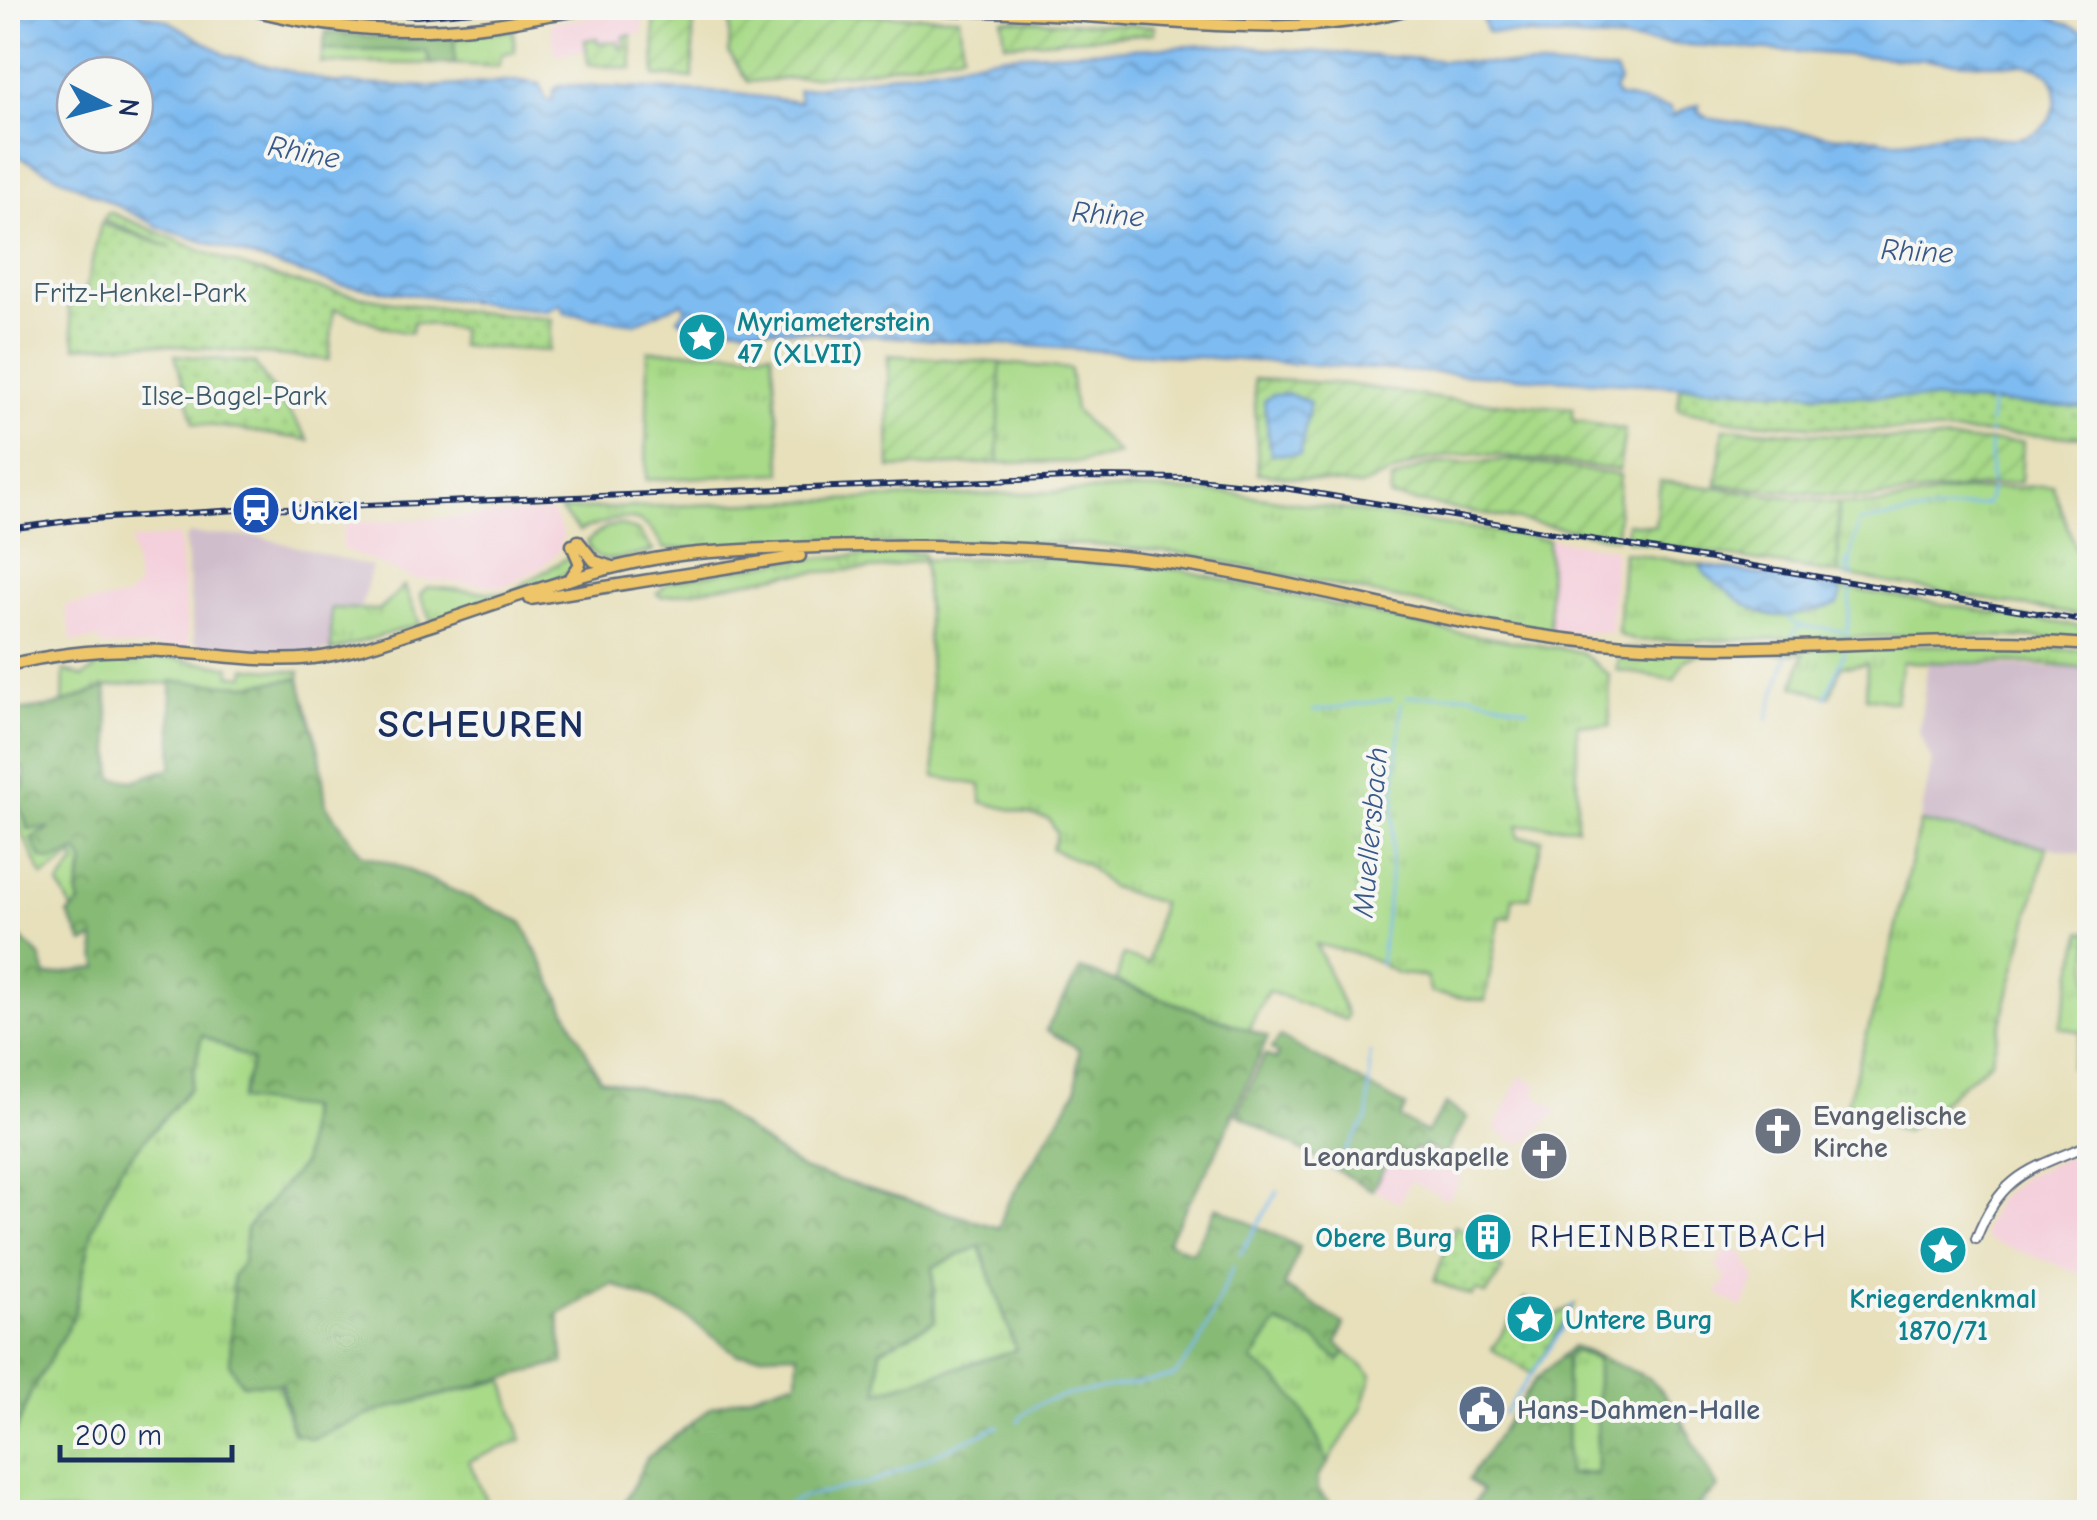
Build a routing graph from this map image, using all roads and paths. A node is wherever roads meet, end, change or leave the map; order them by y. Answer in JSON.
{"nodes":[{"id":1,"x":246,"y":8,"type":"edge"},
{"id":2,"x":604,"y":8,"type":"edge"},
{"id":3,"x":845,"y":8,"type":"edge"},
{"id":4,"x":1412,"y":8,"type":"edge"},
{"id":5,"x":820,"y":550,"type":"junction"},
{"id":6,"x":613,"y":567,"type":"junction"},
{"id":7,"x":568,"y":580,"type":"junction"},
{"id":8,"x":510,"y":600,"type":"junction"},
{"id":9,"x":2090,"y":645,"type":"edge"},
{"id":10,"x":8,"y":665,"type":"edge"},
{"id":11,"x":2090,"y":1144,"type":"edge"},
{"id":12,"x":1976,"y":1239,"type":"dead end"}],
"edges":[{"from":1,"to":2,"type":"main road"},
{"from":3,"to":4,"type":"main road"},
{"from":5,"to":6,"type":"main road"},
{"from":5,"to":8,"type":"main road"},
{"from":5,"to":9,"type":"main road"},
{"from":6,"to":7,"type":"main road"},
{"from":6,"to":7,"type":"main road"},
{"from":7,"to":8,"type":"main road"},
{"from":8,"to":10,"type":"main road"},
{"from":11,"to":12,"type":"street"}]}
